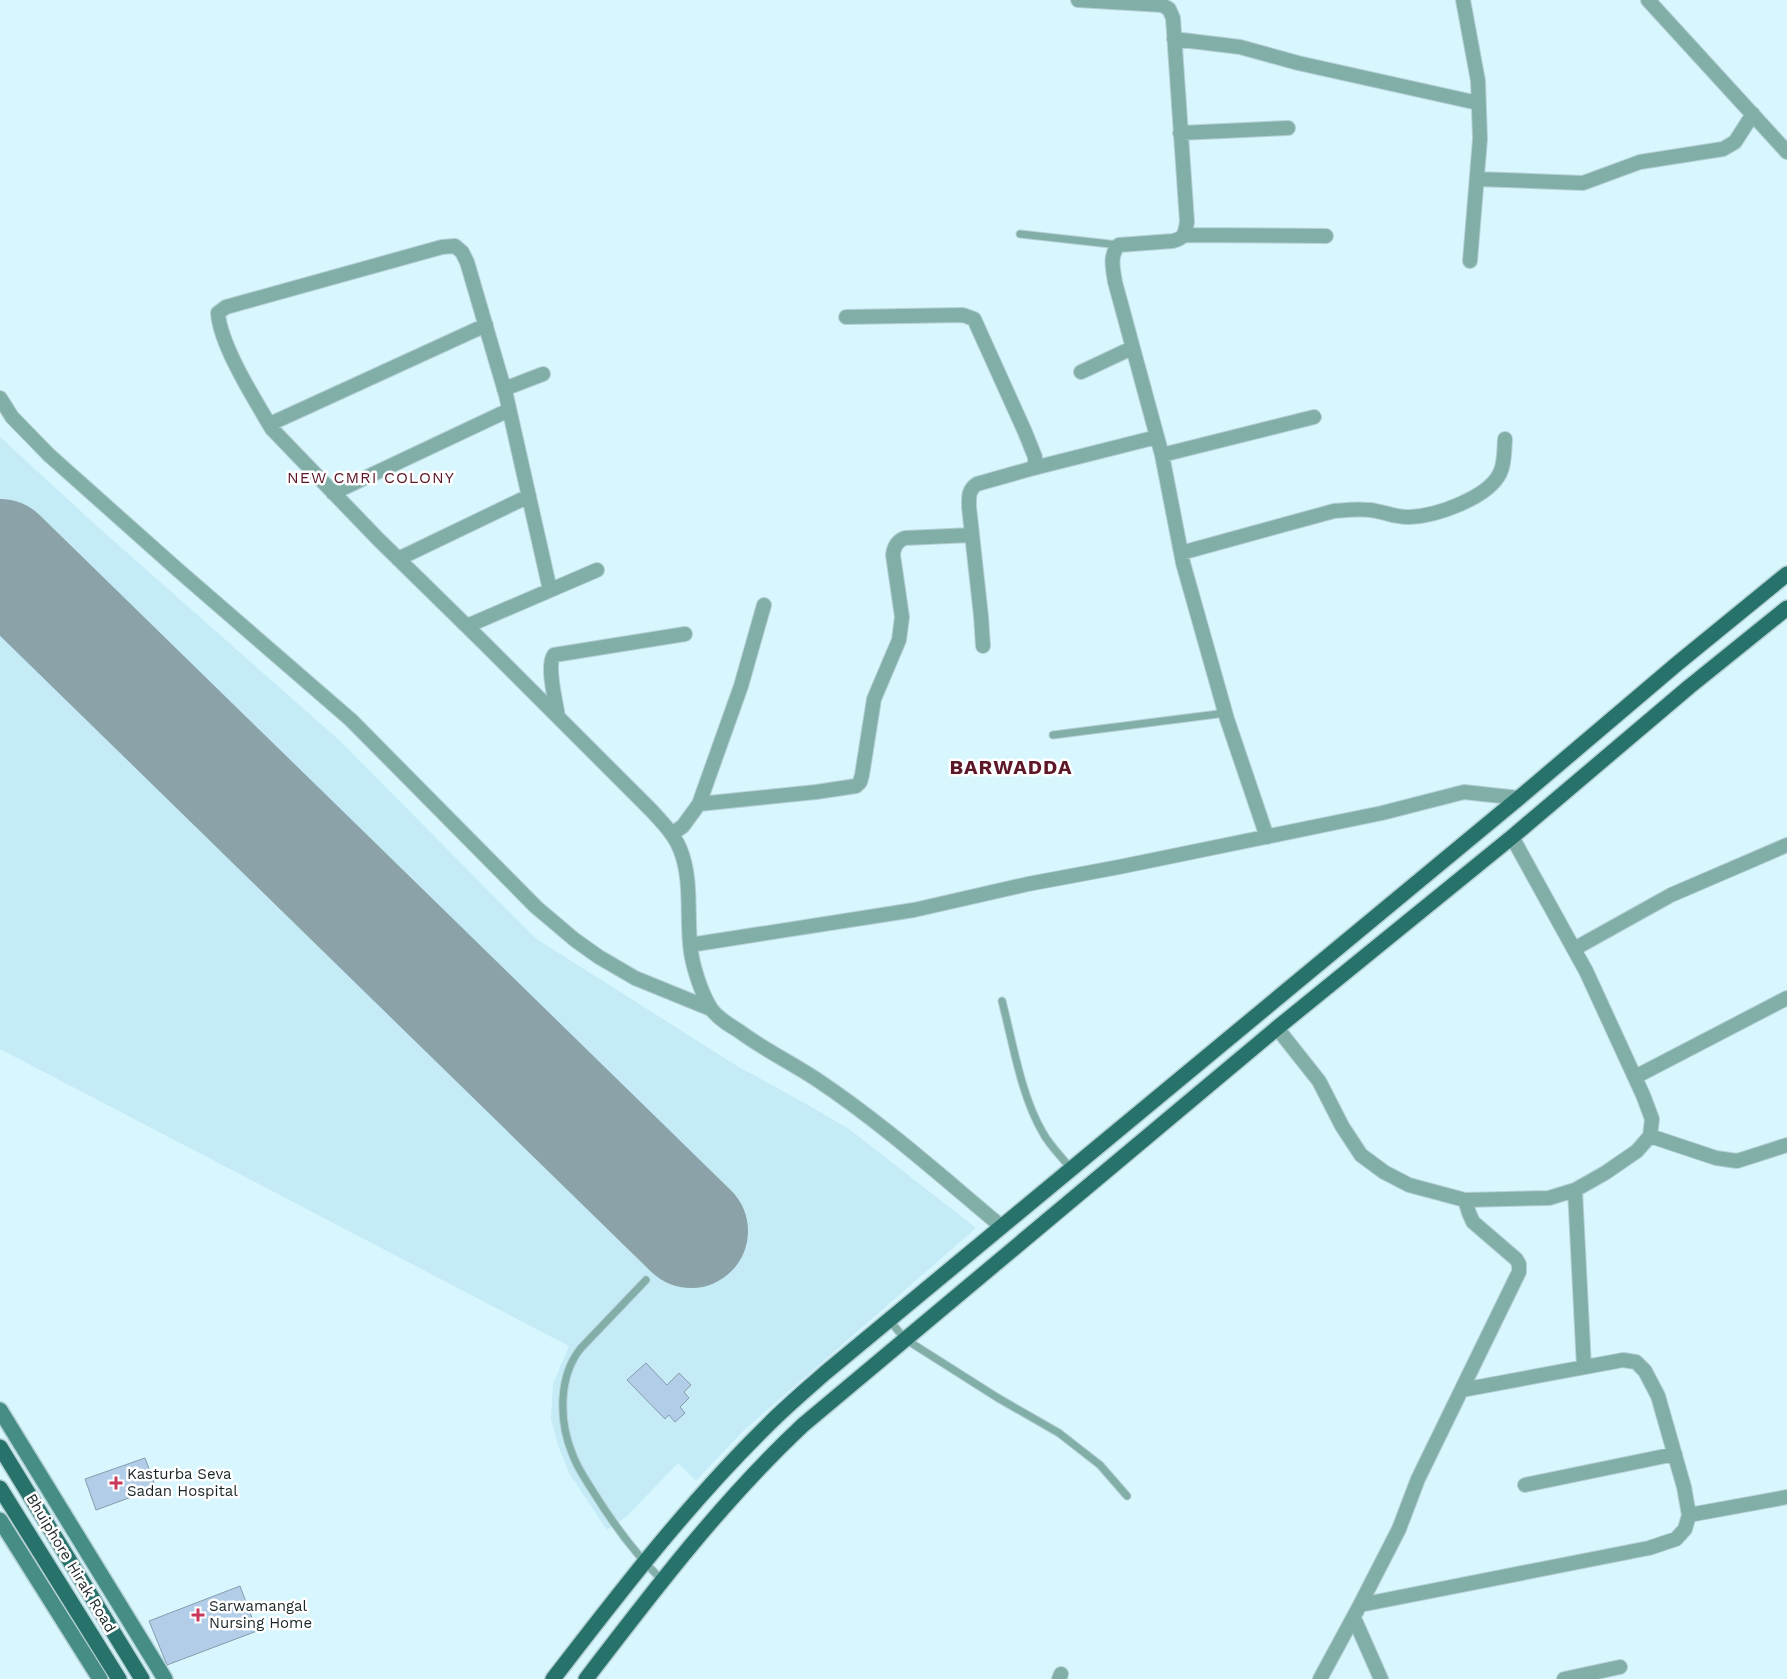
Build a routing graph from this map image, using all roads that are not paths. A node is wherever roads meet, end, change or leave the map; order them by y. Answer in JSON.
{"nodes":[{"id":1,"x":1078,"y":0,"type":"edge"},
{"id":2,"x":1463,"y":0,"type":"edge"},
{"id":3,"x":1648,"y":0,"type":"edge"},
{"id":4,"x":1174,"y":39,"type":"junction"},
{"id":5,"x":1478,"y":103,"type":"junction"},
{"id":6,"x":1753,"y":114,"type":"junction"},
{"id":7,"x":1288,"y":128,"type":"dead end"},
{"id":8,"x":1180,"y":133,"type":"junction"},
{"id":9,"x":1787,"y":152,"type":"edge"},
{"id":10,"x":1477,"y":179,"type":"junction"},
{"id":11,"x":1020,"y":234,"type":"dead end"},
{"id":12,"x":1185,"y":235,"type":"junction"},
{"id":13,"x":1326,"y":236,"type":"dead end"},
{"id":14,"x":1119,"y":245,"type":"junction"},
{"id":15,"x":1470,"y":261,"type":"dead end"},
{"id":16,"x":846,"y":317,"type":"dead end"},
{"id":17,"x":486,"y":325,"type":"junction"},
{"id":18,"x":1132,"y":348,"type":"junction"},
{"id":19,"x":1081,"y":372,"type":"dead end"},
{"id":20,"x":543,"y":374,"type":"dead end"},
{"id":21,"x":504,"y":389,"type":"junction"},
{"id":22,"x":0,"y":398,"type":"edge"},
{"id":23,"x":509,"y":410,"type":"junction"},
{"id":24,"x":1314,"y":417,"type":"dead end"},
{"id":25,"x":270,"y":424,"type":"junction"},
{"id":26,"x":1157,"y":437,"type":"junction"},
{"id":27,"x":1504,"y":439,"type":"dead end"},
{"id":28,"x":1162,"y":455,"type":"junction"},
{"id":29,"x":1030,"y":469,"type":"junction"},
{"id":30,"x":333,"y":493,"type":"junction"},
{"id":31,"x":529,"y":496,"type":"junction"},
{"id":32,"x":972,"y":535,"type":"junction"},
{"id":33,"x":1181,"y":553,"type":"junction"},
{"id":34,"x":398,"y":559,"type":"junction"},
{"id":35,"x":597,"y":570,"type":"dead end"},
{"id":36,"x":1787,"y":574,"type":"edge"},
{"id":37,"x":550,"y":590,"type":"junction"},
{"id":38,"x":764,"y":605,"type":"dead end"},
{"id":39,"x":1787,"y":608,"type":"edge"},
{"id":40,"x":467,"y":626,"type":"junction"},
{"id":41,"x":685,"y":634,"type":"dead end"},
{"id":42,"x":983,"y":646,"type":"dead end"},
{"id":43,"x":1226,"y":713,"type":"junction"},
{"id":44,"x":558,"y":717,"type":"junction"},
{"id":45,"x":1053,"y":735,"type":"dead end"},
{"id":46,"x":1519,"y":798,"type":"junction"},
{"id":47,"x":699,"y":804,"type":"junction"},
{"id":48,"x":672,"y":834,"type":"junction"},
{"id":49,"x":1267,"y":837,"type":"junction"},
{"id":50,"x":1512,"y":837,"type":"junction"},
{"id":51,"x":1786,"y":849,"type":"edge"},
{"id":52,"x":690,"y":945,"type":"junction"},
{"id":53,"x":1574,"y":949,"type":"junction"},
{"id":54,"x":1787,"y":998,"type":"edge"},
{"id":55,"x":1002,"y":1001,"type":"dead end"},
{"id":56,"x":711,"y":1008,"type":"junction"},
{"id":57,"x":1278,"y":1028,"type":"junction"},
{"id":58,"x":1635,"y":1077,"type":"junction"},
{"id":59,"x":1650,"y":1136,"type":"junction"},
{"id":60,"x":1787,"y":1145,"type":"edge"},
{"id":61,"x":1071,"y":1169,"type":"junction"},
{"id":62,"x":1575,"y":1190,"type":"junction"},
{"id":63,"x":1465,"y":1200,"type":"junction"},
{"id":64,"x":1002,"y":1227,"type":"junction"},
{"id":65,"x":646,"y":1280,"type":"dead end"},
{"id":66,"x":890,"y":1321,"type":"junction"},
{"id":67,"x":905,"y":1339,"type":"junction"},
{"id":68,"x":1584,"y":1367,"type":"junction"},
{"id":69,"x":1462,"y":1390,"type":"junction"},
{"id":70,"x":0,"y":1410,"type":"edge"},
{"id":71,"x":0,"y":1447,"type":"edge"},
{"id":72,"x":1675,"y":1454,"type":"junction"},
{"id":73,"x":1525,"y":1485,"type":"dead end"},
{"id":74,"x":0,"y":1488,"type":"edge"},
{"id":75,"x":1127,"y":1496,"type":"dead end"},
{"id":76,"x":1787,"y":1497,"type":"edge"},
{"id":77,"x":1688,"y":1515,"type":"junction"},
{"id":78,"x":0,"y":1520,"type":"edge"},
{"id":79,"x":643,"y":1563,"type":"junction"},
{"id":80,"x":662,"y":1580,"type":"junction"},
{"id":81,"x":1360,"y":1605,"type":"junction"},
{"id":82,"x":1354,"y":1618,"type":"junction"},
{"id":83,"x":1620,"y":1667,"type":"dead end"},
{"id":84,"x":100,"y":1679,"type":"edge"},
{"id":85,"x":119,"y":1679,"type":"edge"},
{"id":86,"x":142,"y":1679,"type":"edge"},
{"id":87,"x":166,"y":1679,"type":"edge"},
{"id":88,"x":553,"y":1679,"type":"edge"},
{"id":89,"x":586,"y":1679,"type":"edge"},
{"id":90,"x":1320,"y":1679,"type":"edge"},
{"id":91,"x":1381,"y":1679,"type":"edge"},
{"id":92,"x":1564,"y":1679,"type":"edge"}],
"edges":[{"from":1,"to":4,"type":"street"},
{"from":2,"to":5,"type":"street"},
{"from":3,"to":6,"type":"street"},
{"from":4,"to":5,"type":"street"},
{"from":4,"to":8,"type":"street"},
{"from":5,"to":10,"type":"street"},
{"from":6,"to":9,"type":"street"},
{"from":6,"to":10,"type":"street"},
{"from":7,"to":8,"type":"street"},
{"from":8,"to":12,"type":"street"},
{"from":10,"to":15,"type":"street"},
{"from":11,"to":14,"type":"lane"},
{"from":12,"to":13,"type":"street"},
{"from":12,"to":14,"type":"street"},
{"from":14,"to":18,"type":"street"},
{"from":16,"to":29,"type":"street"},
{"from":17,"to":21,"type":"street"},
{"from":17,"to":25,"type":"street"},
{"from":17,"to":25,"type":"street"},
{"from":18,"to":19,"type":"street"},
{"from":18,"to":26,"type":"street"},
{"from":20,"to":21,"type":"street"},
{"from":21,"to":23,"type":"street"},
{"from":22,"to":56,"type":"street"},
{"from":23,"to":30,"type":"street"},
{"from":23,"to":31,"type":"street"},
{"from":24,"to":28,"type":"street"},
{"from":25,"to":30,"type":"street"},
{"from":26,"to":28,"type":"street"},
{"from":26,"to":29,"type":"street"},
{"from":27,"to":33,"type":"street"},
{"from":28,"to":33,"type":"street"},
{"from":29,"to":32,"type":"street"},
{"from":30,"to":34,"type":"street"},
{"from":31,"to":34,"type":"street"},
{"from":31,"to":37,"type":"street"},
{"from":32,"to":42,"type":"street"},
{"from":32,"to":47,"type":"street"},
{"from":33,"to":43,"type":"street"},
{"from":34,"to":40,"type":"street"},
{"from":35,"to":37,"type":"street"},
{"from":36,"to":46,"type":"main road"},
{"from":37,"to":40,"type":"street"},
{"from":38,"to":47,"type":"street"},
{"from":39,"to":50,"type":"main road"},
{"from":40,"to":44,"type":"street"},
{"from":41,"to":44,"type":"street"},
{"from":43,"to":45,"type":"lane"},
{"from":43,"to":49,"type":"street"},
{"from":44,"to":48,"type":"street"},
{"from":46,"to":49,"type":"street"},
{"from":46,"to":61,"type":"main road"},
{"from":47,"to":48,"type":"street"},
{"from":48,"to":52,"type":"street"},
{"from":49,"to":52,"type":"street"},
{"from":50,"to":53,"type":"street"},
{"from":50,"to":57,"type":"main road"},
{"from":51,"to":53,"type":"street"},
{"from":52,"to":56,"type":"street"},
{"from":53,"to":58,"type":"street"},
{"from":54,"to":58,"type":"street"},
{"from":55,"to":61,"type":"lane"},
{"from":56,"to":64,"type":"street"},
{"from":57,"to":63,"type":"street"},
{"from":57,"to":67,"type":"main road"},
{"from":58,"to":59,"type":"street"},
{"from":59,"to":60,"type":"street"},
{"from":59,"to":62,"type":"street"},
{"from":61,"to":64,"type":"main road"},
{"from":62,"to":63,"type":"street"},
{"from":62,"to":68,"type":"street"},
{"from":63,"to":69,"type":"street"},
{"from":64,"to":66,"type":"main road"},
{"from":65,"to":79,"type":"lane"},
{"from":66,"to":67,"type":"lane"},
{"from":66,"to":79,"type":"main road"},
{"from":67,"to":75,"type":"lane"},
{"from":67,"to":80,"type":"main road"},
{"from":68,"to":69,"type":"street"},
{"from":68,"to":72,"type":"street"},
{"from":69,"to":81,"type":"street"},
{"from":70,"to":87,"type":"street"},
{"from":71,"to":86,"type":"main road","name":"Bhuiphore Hirak Road"},
{"from":72,"to":73,"type":"street"},
{"from":72,"to":77,"type":"street"},
{"from":74,"to":85,"type":"main road","name":"Bhuiphore Hirak Road"},
{"from":76,"to":77,"type":"street"},
{"from":77,"to":81,"type":"street"},
{"from":78,"to":84,"type":"street"},
{"from":79,"to":80,"type":"lane"},
{"from":79,"to":88,"type":"main road"},
{"from":80,"to":89,"type":"main road"},
{"from":81,"to":82,"type":"street"},
{"from":82,"to":90,"type":"street"},
{"from":82,"to":91,"type":"street"},
{"from":83,"to":92,"type":"street"}]}
